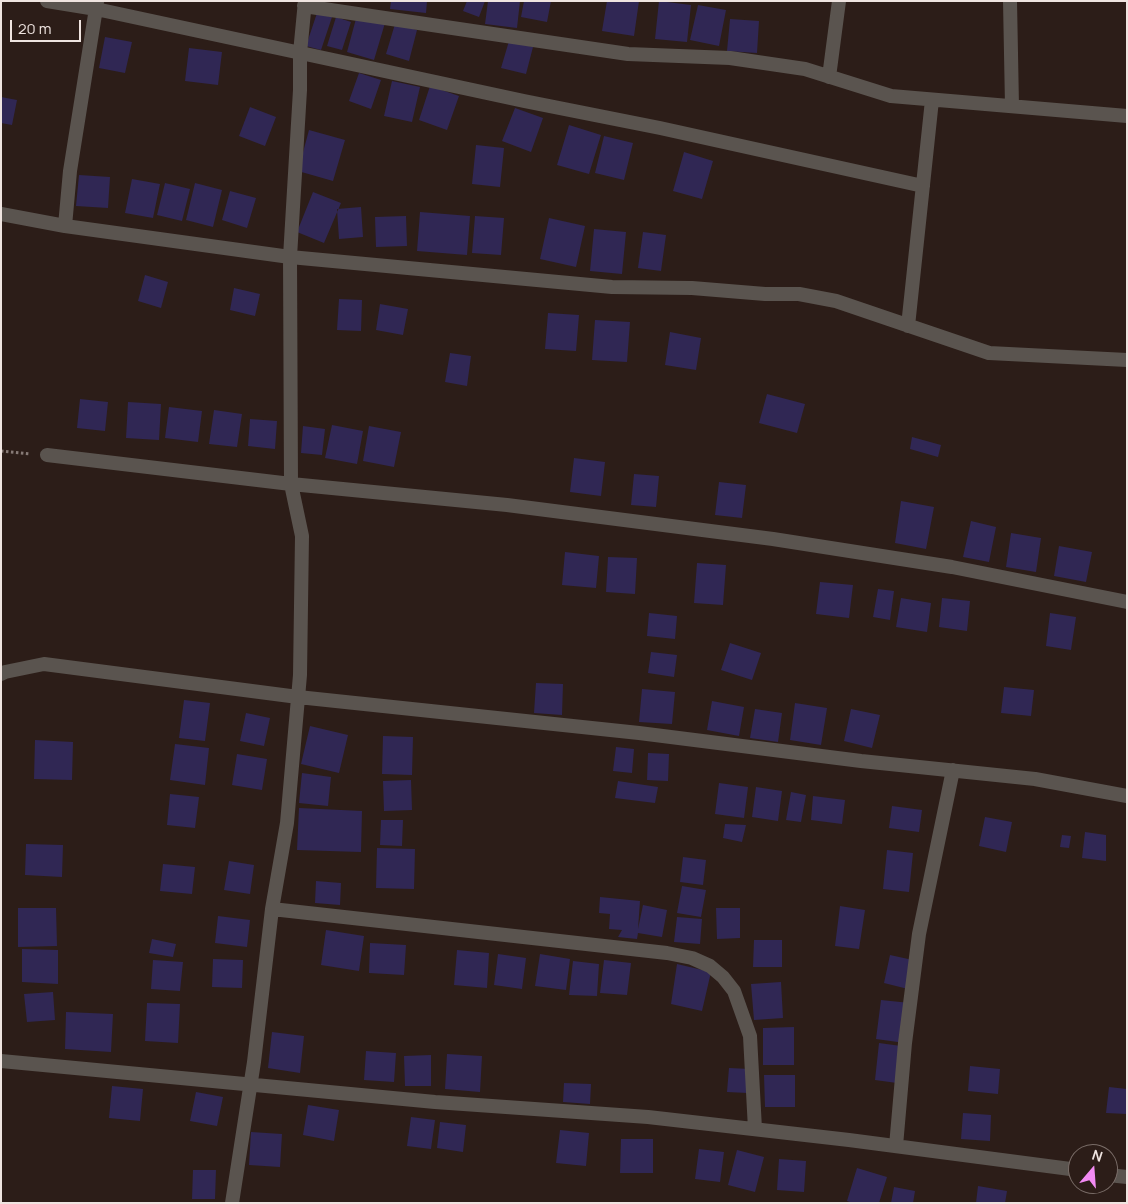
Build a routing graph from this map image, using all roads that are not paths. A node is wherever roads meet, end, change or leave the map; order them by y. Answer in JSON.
{"nodes":[{"id":1,"x":47,"y":1,"type":"edge"},
{"id":2,"x":839,"y":1,"type":"edge"},
{"id":3,"x":1010,"y":1,"type":"edge"},
{"id":4,"x":305,"y":4,"type":"edge"},
{"id":5,"x":96,"y":5,"type":"edge"},
{"id":6,"x":300,"y":53,"type":"junction"},
{"id":7,"x":829,"y":77,"type":"junction"},
{"id":8,"x":932,"y":100,"type":"junction"},
{"id":9,"x":1012,"y":106,"type":"junction"},
{"id":10,"x":1127,"y":116,"type":"edge"},
{"id":11,"x":923,"y":186,"type":"junction"},
{"id":12,"x":1,"y":214,"type":"edge"},
{"id":13,"x":66,"y":226,"type":"junction"},
{"id":14,"x":290,"y":257,"type":"junction"},
{"id":15,"x":908,"y":326,"type":"junction"},
{"id":16,"x":1127,"y":360,"type":"edge"},
{"id":17,"x":47,"y":455,"type":"road end"},
{"id":18,"x":291,"y":484,"type":"junction"},
{"id":19,"x":1127,"y":602,"type":"edge"},
{"id":20,"x":1,"y":674,"type":"edge"},
{"id":21,"x":298,"y":697,"type":"junction"},
{"id":22,"x":953,"y":770,"type":"junction"},
{"id":23,"x":1127,"y":796,"type":"edge"},
{"id":24,"x":272,"y":909,"type":"junction"},
{"id":25,"x":1,"y":1061,"type":"edge"},
{"id":26,"x":250,"y":1085,"type":"junction"},
{"id":27,"x":755,"y":1129,"type":"junction"},
{"id":28,"x":896,"y":1146,"type":"junction"},
{"id":29,"x":1068,"y":1169,"type":"edge"},
{"id":30,"x":232,"y":1203,"type":"edge"}],
"edges":[{"from":1,"to":5,"type":"street"},
{"from":2,"to":7,"type":"street"},
{"from":3,"to":9,"type":"street"},
{"from":4,"to":6,"type":"street"},
{"from":4,"to":7,"type":"street"},
{"from":5,"to":6,"type":"street"},
{"from":5,"to":13,"type":"street"},
{"from":6,"to":11,"type":"street"},
{"from":6,"to":14,"type":"street"},
{"from":7,"to":8,"type":"street"},
{"from":8,"to":9,"type":"street"},
{"from":8,"to":11,"type":"street"},
{"from":9,"to":10,"type":"street"},
{"from":11,"to":15,"type":"street"},
{"from":12,"to":13,"type":"street"},
{"from":13,"to":14,"type":"street"},
{"from":14,"to":15,"type":"street"},
{"from":14,"to":18,"type":"street"},
{"from":15,"to":16,"type":"street"},
{"from":17,"to":18,"type":"street"},
{"from":18,"to":19,"type":"street"},
{"from":18,"to":21,"type":"street"},
{"from":20,"to":21,"type":"street"},
{"from":21,"to":22,"type":"street"},
{"from":21,"to":24,"type":"street"},
{"from":22,"to":23,"type":"street"},
{"from":22,"to":28,"type":"street"},
{"from":24,"to":26,"type":"street"},
{"from":24,"to":27,"type":"street"},
{"from":25,"to":26,"type":"street"},
{"from":26,"to":27,"type":"street"},
{"from":26,"to":30,"type":"street"},
{"from":27,"to":28,"type":"street"},
{"from":28,"to":29,"type":"street"}]}
